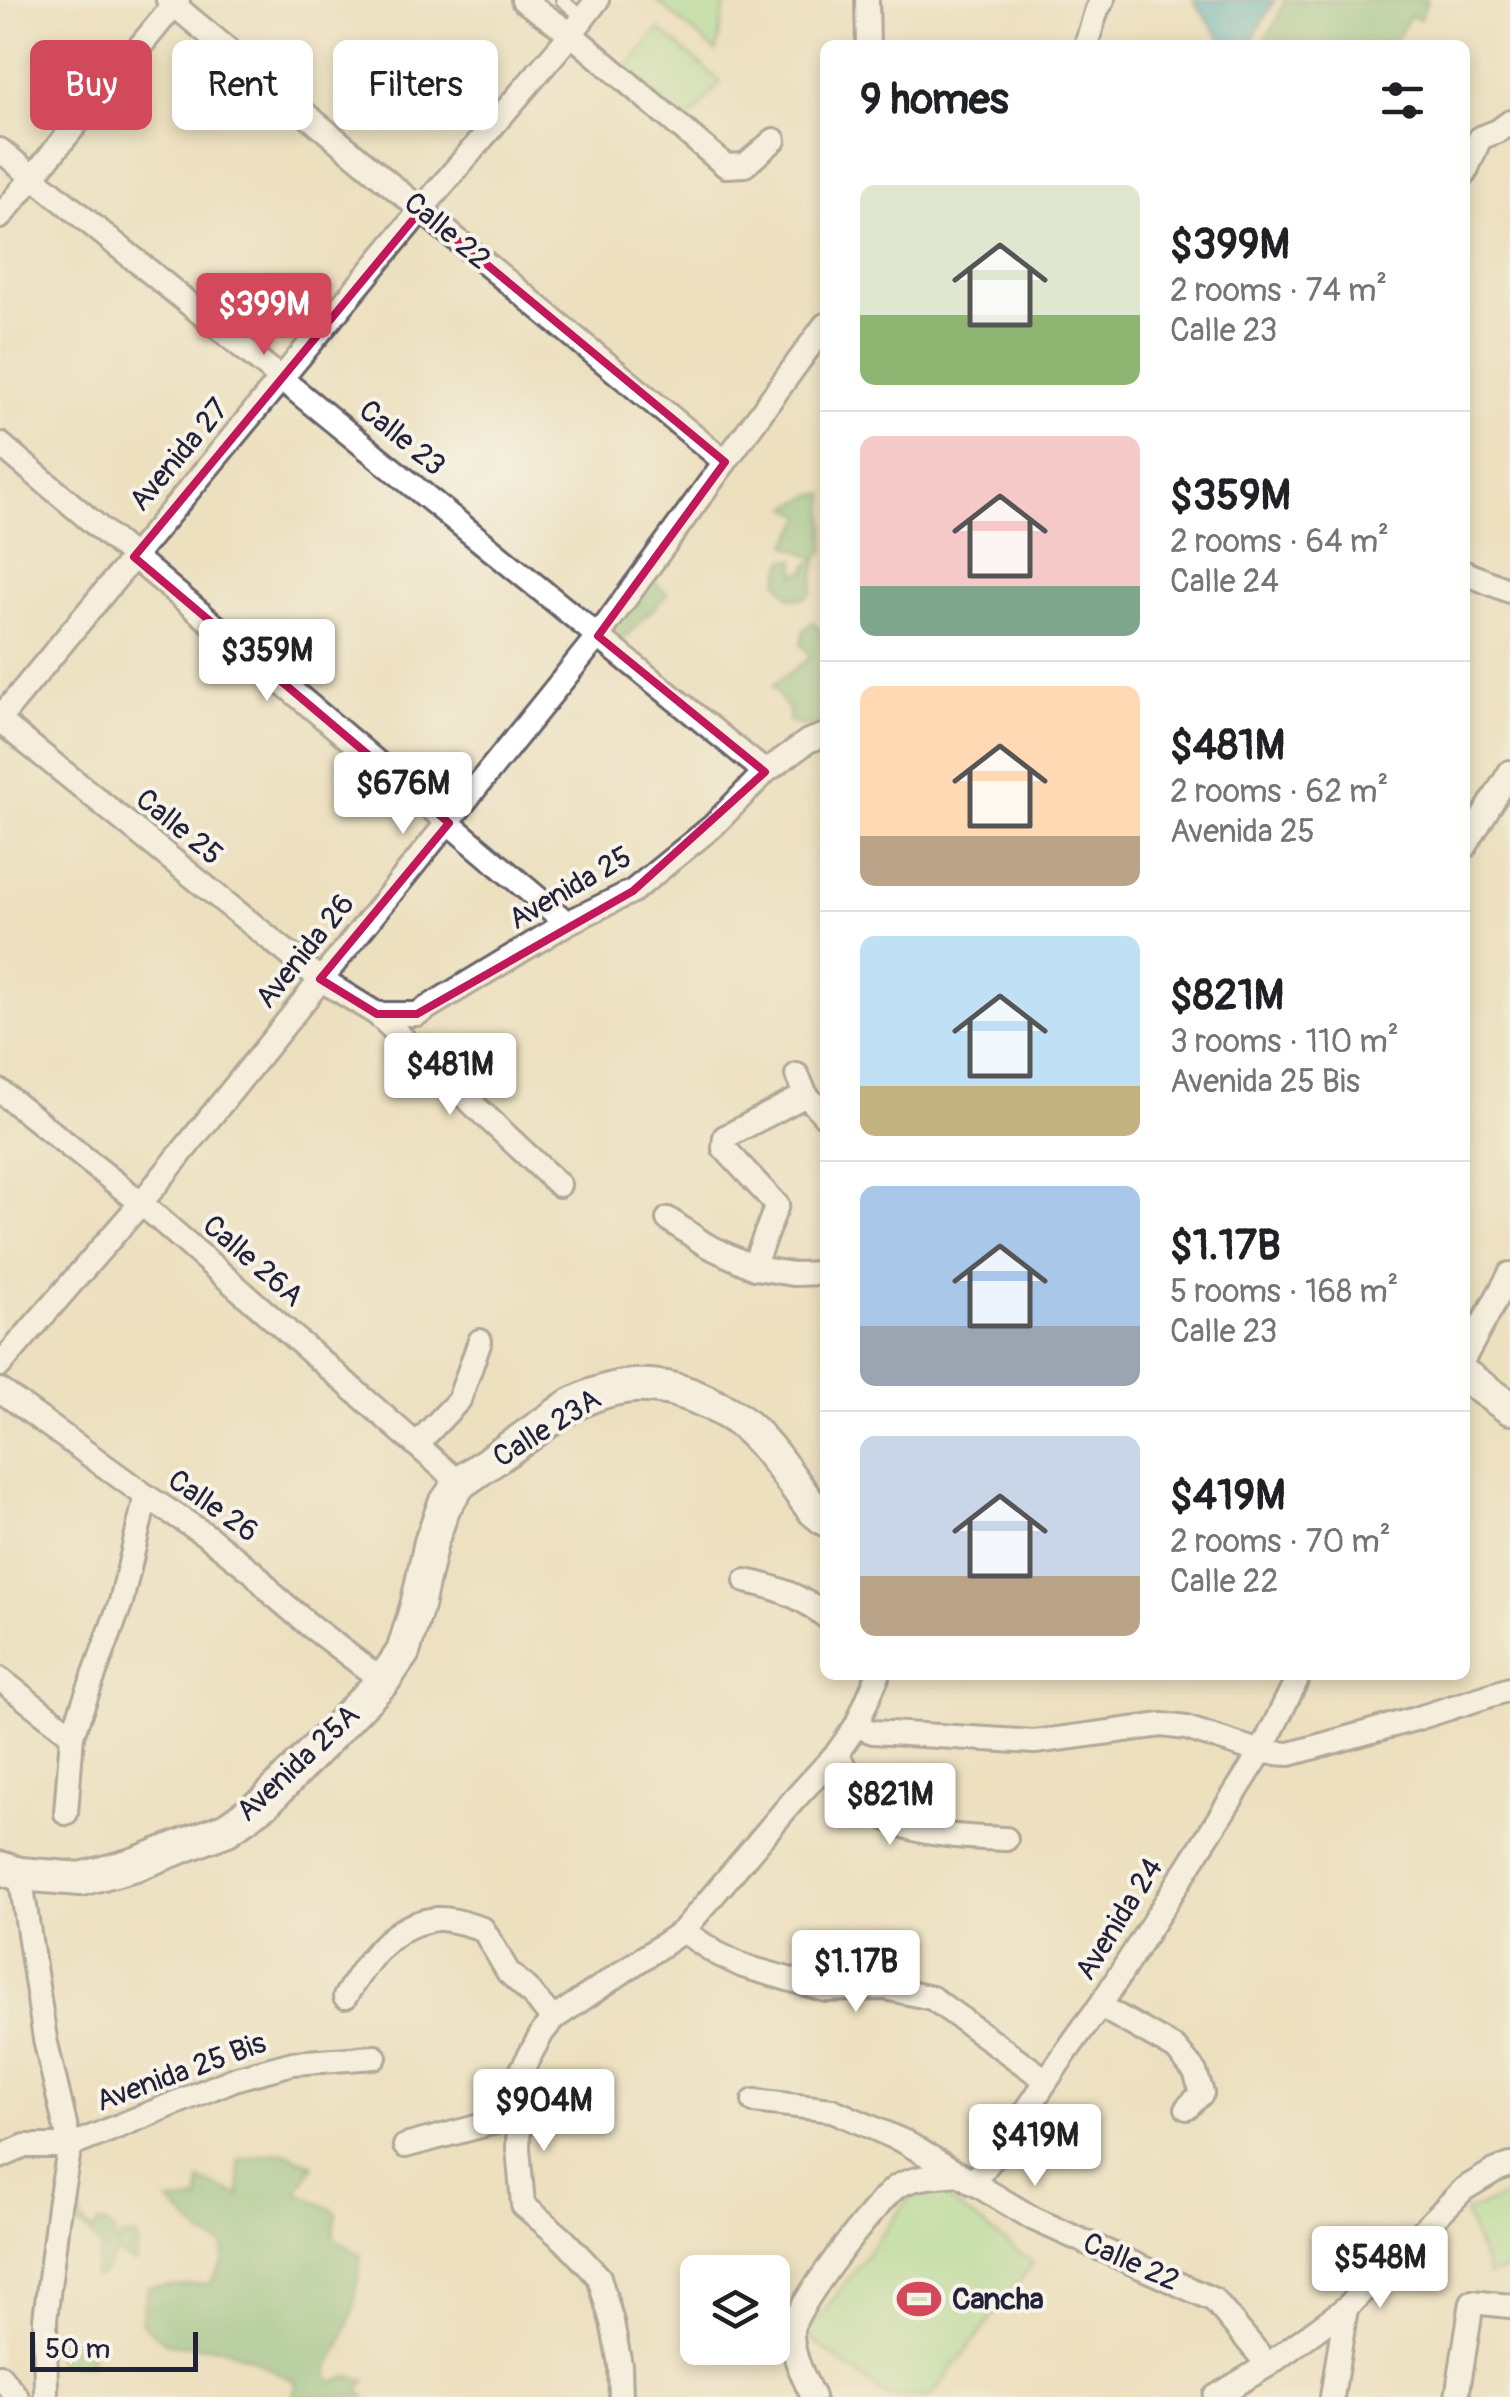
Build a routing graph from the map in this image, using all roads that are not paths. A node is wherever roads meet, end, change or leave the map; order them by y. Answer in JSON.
{"nodes":[{"id":1,"x":523,"y":0,"type":"edge"},
{"id":2,"x":562,"y":0,"type":"edge"},
{"id":3,"x":867,"y":0,"type":"edge"},
{"id":4,"x":1102,"y":0,"type":"edge"},
{"id":5,"x":173,"y":2,"type":"edge"},
{"id":6,"x":583,"y":17,"type":"edge"},
{"id":7,"x":868,"y":40,"type":"edge"},
{"id":8,"x":1088,"y":40,"type":"edge"},
{"id":9,"x":1510,"y":122,"type":"edge"},
{"id":10,"x":774,"y":140,"type":"dead end"},
{"id":11,"x":0,"y":150,"type":"edge"},
{"id":12,"x":1470,"y":161,"type":"edge"},
{"id":13,"x":33,"y":177,"type":"junction"},
{"id":14,"x":421,"y":210,"type":"junction"},
{"id":15,"x":0,"y":218,"type":"edge"},
{"id":16,"x":820,"y":331,"type":"edge"},
{"id":17,"x":281,"y":379,"type":"junction"},
{"id":18,"x":0,"y":444,"type":"edge"},
{"id":19,"x":725,"y":462,"type":"junction"},
{"id":20,"x":134,"y":557,"type":"junction"},
{"id":21,"x":1470,"y":575,"type":"edge"},
{"id":22,"x":1510,"y":591,"type":"edge"},
{"id":23,"x":598,"y":636,"type":"junction"},
{"id":24,"x":0,"y":720,"type":"edge"},
{"id":25,"x":820,"y":736,"type":"edge"},
{"id":26,"x":766,"y":772,"type":"junction"},
{"id":27,"x":1510,"y":772,"type":"edge"},
{"id":28,"x":449,"y":823,"type":"junction"},
{"id":29,"x":1470,"y":840,"type":"edge"},
{"id":30,"x":567,"y":923,"type":"junction"},
{"id":31,"x":320,"y":979,"type":"junction"},
{"id":32,"x":377,"y":1014,"type":"junction"},
{"id":33,"x":0,"y":1091,"type":"edge"},
{"id":34,"x":820,"y":1110,"type":"edge"},
{"id":35,"x":559,"y":1185,"type":"dead end"},
{"id":36,"x":141,"y":1203,"type":"junction"},
{"id":37,"x":668,"y":1219,"type":"dead end"},
{"id":38,"x":756,"y":1268,"type":"junction"},
{"id":39,"x":820,"y":1273,"type":"edge"},
{"id":40,"x":1510,"y":1274,"type":"edge"},
{"id":41,"x":480,"y":1341,"type":"dead end"},
{"id":42,"x":1470,"y":1347,"type":"edge"},
{"id":43,"x":0,"y":1366,"type":"edge"},
{"id":44,"x":1470,"y":1380,"type":"edge"},
{"id":45,"x":0,"y":1390,"type":"edge"},
{"id":46,"x":1510,"y":1408,"type":"edge"},
{"id":47,"x":417,"y":1444,"type":"junction"},
{"id":48,"x":460,"y":1483,"type":"junction"},
{"id":49,"x":146,"y":1496,"type":"junction"},
{"id":50,"x":820,"y":1515,"type":"edge"},
{"id":51,"x":746,"y":1580,"type":"dead end"},
{"id":52,"x":820,"y":1612,"type":"edge"},
{"id":53,"x":0,"y":1679,"type":"edge"},
{"id":54,"x":871,"y":1680,"type":"edge"},
{"id":55,"x":1296,"y":1680,"type":"edge"},
{"id":56,"x":383,"y":1681,"type":"junction"},
{"id":57,"x":1510,"y":1689,"type":"edge"},
{"id":58,"x":856,"y":1726,"type":"junction"},
{"id":59,"x":72,"y":1735,"type":"junction"},
{"id":60,"x":1260,"y":1752,"type":"junction"},
{"id":61,"x":837,"y":1753,"type":"junction"},
{"id":62,"x":66,"y":1813,"type":"dead end"},
{"id":63,"x":1006,"y":1839,"type":"dead end"},
{"id":64,"x":10,"y":1871,"type":"edge"},
{"id":65,"x":684,"y":1931,"type":"junction"},
{"id":66,"x":345,"y":1997,"type":"dead end"},
{"id":67,"x":1100,"y":2006,"type":"junction"},
{"id":68,"x":553,"y":2019,"type":"junction"},
{"id":69,"x":375,"y":2057,"type":"dead end"},
{"id":70,"x":1046,"y":2080,"type":"junction"},
{"id":71,"x":754,"y":2101,"type":"dead end"},
{"id":72,"x":1187,"y":2108,"type":"dead end"},
{"id":73,"x":518,"y":2116,"type":"junction"},
{"id":74,"x":70,"y":2146,"type":"junction"},
{"id":75,"x":406,"y":2146,"type":"dead end"},
{"id":76,"x":0,"y":2157,"type":"edge"},
{"id":77,"x":1510,"y":2165,"type":"edge"},
{"id":78,"x":965,"y":2179,"type":"junction"},
{"id":79,"x":1510,"y":2306,"type":"edge"},
{"id":80,"x":1346,"y":2308,"type":"junction"},
{"id":81,"x":1268,"y":2364,"type":"junction"},
{"id":82,"x":0,"y":2376,"type":"edge"},
{"id":83,"x":17,"y":2397,"type":"edge"},
{"id":84,"x":46,"y":2397,"type":"edge"},
{"id":85,"x":620,"y":2397,"type":"edge"},
{"id":86,"x":812,"y":2397,"type":"edge"},
{"id":87,"x":1214,"y":2397,"type":"edge"},
{"id":88,"x":1332,"y":2397,"type":"edge"},
{"id":89,"x":1456,"y":2397,"type":"edge"}],
"edges":[{"from":1,"to":6,"type":"street"},
{"from":2,"to":6,"type":"lane"},
{"from":3,"to":7,"type":"street"},
{"from":4,"to":8,"type":"street"},
{"from":5,"to":13,"type":"street"},
{"from":5,"to":14,"type":"street","name":"Calle 22"},
{"from":6,"to":10,"type":"street"},
{"from":6,"to":14,"type":"street","name":"Avenida 27"},
{"from":9,"to":12,"type":"street"},
{"from":11,"to":13,"type":"street","name":"Calle 23"},
{"from":13,"to":15,"type":"street"},
{"from":13,"to":17,"type":"street","name":"Calle 23"},
{"from":14,"to":17,"type":"street","name":"Avenida 27"},
{"from":14,"to":19,"type":"street","name":"Calle 22"},
{"from":16,"to":19,"type":"street","name":"Avenida 26"},
{"from":17,"to":20,"type":"street","name":"Avenida 27"},
{"from":17,"to":23,"type":"street","name":"Calle 23"},
{"from":18,"to":20,"type":"street"},
{"from":19,"to":23,"type":"street","name":"Avenida 26"},
{"from":20,"to":24,"type":"street","name":"Avenida 27"},
{"from":20,"to":28,"type":"street"},
{"from":21,"to":22,"type":"street"},
{"from":23,"to":26,"type":"street","name":"Calle 23"},
{"from":23,"to":28,"type":"street","name":"Avenida 26"},
{"from":24,"to":31,"type":"street","name":"Calle 25"},
{"from":25,"to":26,"type":"street","name":"Avenida 25"},
{"from":26,"to":30,"type":"street","name":"Avenida 25"},
{"from":27,"to":29,"type":"street"},
{"from":28,"to":30,"type":"street"},
{"from":28,"to":31,"type":"street","name":"Avenida 26"},
{"from":30,"to":32,"type":"street","name":"Avenida 25"},
{"from":31,"to":32,"type":"street"},
{"from":31,"to":36,"type":"street","name":"Avenida 26"},
{"from":32,"to":35,"type":"street"},
{"from":33,"to":36,"type":"street","name":"Calle 26A"},
{"from":34,"to":38,"type":"street"},
{"from":36,"to":43,"type":"street","name":"Avenida 26"},
{"from":36,"to":47,"type":"street","name":"Calle 26A"},
{"from":37,"to":38,"type":"street"},
{"from":38,"to":39,"type":"street"},
{"from":40,"to":42,"type":"street"},
{"from":41,"to":47,"type":"street"},
{"from":44,"to":46,"type":"main road"},
{"from":45,"to":49,"type":"street","name":"Calle 26"},
{"from":47,"to":48,"type":"street","name":"Calle 26A"},
{"from":48,"to":50,"type":"main road","name":"Calle 23A"},
{"from":48,"to":56,"type":"main road","name":"Avenida 25A"},
{"from":49,"to":56,"type":"street","name":"Calle 26"},
{"from":49,"to":59,"type":"street"},
{"from":51,"to":52,"type":"street"},
{"from":53,"to":59,"type":"street"},
{"from":54,"to":58,"type":"street"},
{"from":55,"to":60,"type":"street","name":"Avenida 24"},
{"from":56,"to":64,"type":"main road","name":"Avenida 25A"},
{"from":57,"to":60,"type":"street"},
{"from":58,"to":60,"type":"street"},
{"from":58,"to":61,"type":"street"},
{"from":59,"to":62,"type":"street"},
{"from":60,"to":67,"type":"street","name":"Avenida 24"},
{"from":61,"to":63,"type":"street"},
{"from":61,"to":65,"type":"street"},
{"from":64,"to":74,"type":"street"},
{"from":65,"to":68,"type":"street"},
{"from":65,"to":70,"type":"street"},
{"from":66,"to":68,"type":"street"},
{"from":67,"to":70,"type":"street","name":"Avenida 24"},
{"from":67,"to":72,"type":"street"},
{"from":68,"to":73,"type":"street"},
{"from":69,"to":74,"type":"street","name":"Avenida 25 Bis"},
{"from":70,"to":78,"type":"street","name":"Avenida 24"},
{"from":71,"to":78,"type":"street","name":"Calle 22"},
{"from":73,"to":75,"type":"street"},
{"from":73,"to":85,"type":"street"},
{"from":74,"to":76,"type":"street","name":"Avenida 25 Bis"},
{"from":74,"to":84,"type":"street"},
{"from":77,"to":80,"type":"street"},
{"from":78,"to":81,"type":"street","name":"Calle 22"},
{"from":78,"to":86,"type":"street"},
{"from":79,"to":89,"type":"street"},
{"from":80,"to":81,"type":"street"},
{"from":80,"to":88,"type":"street"},
{"from":81,"to":87,"type":"street"},
{"from":82,"to":83,"type":"street"}]}
